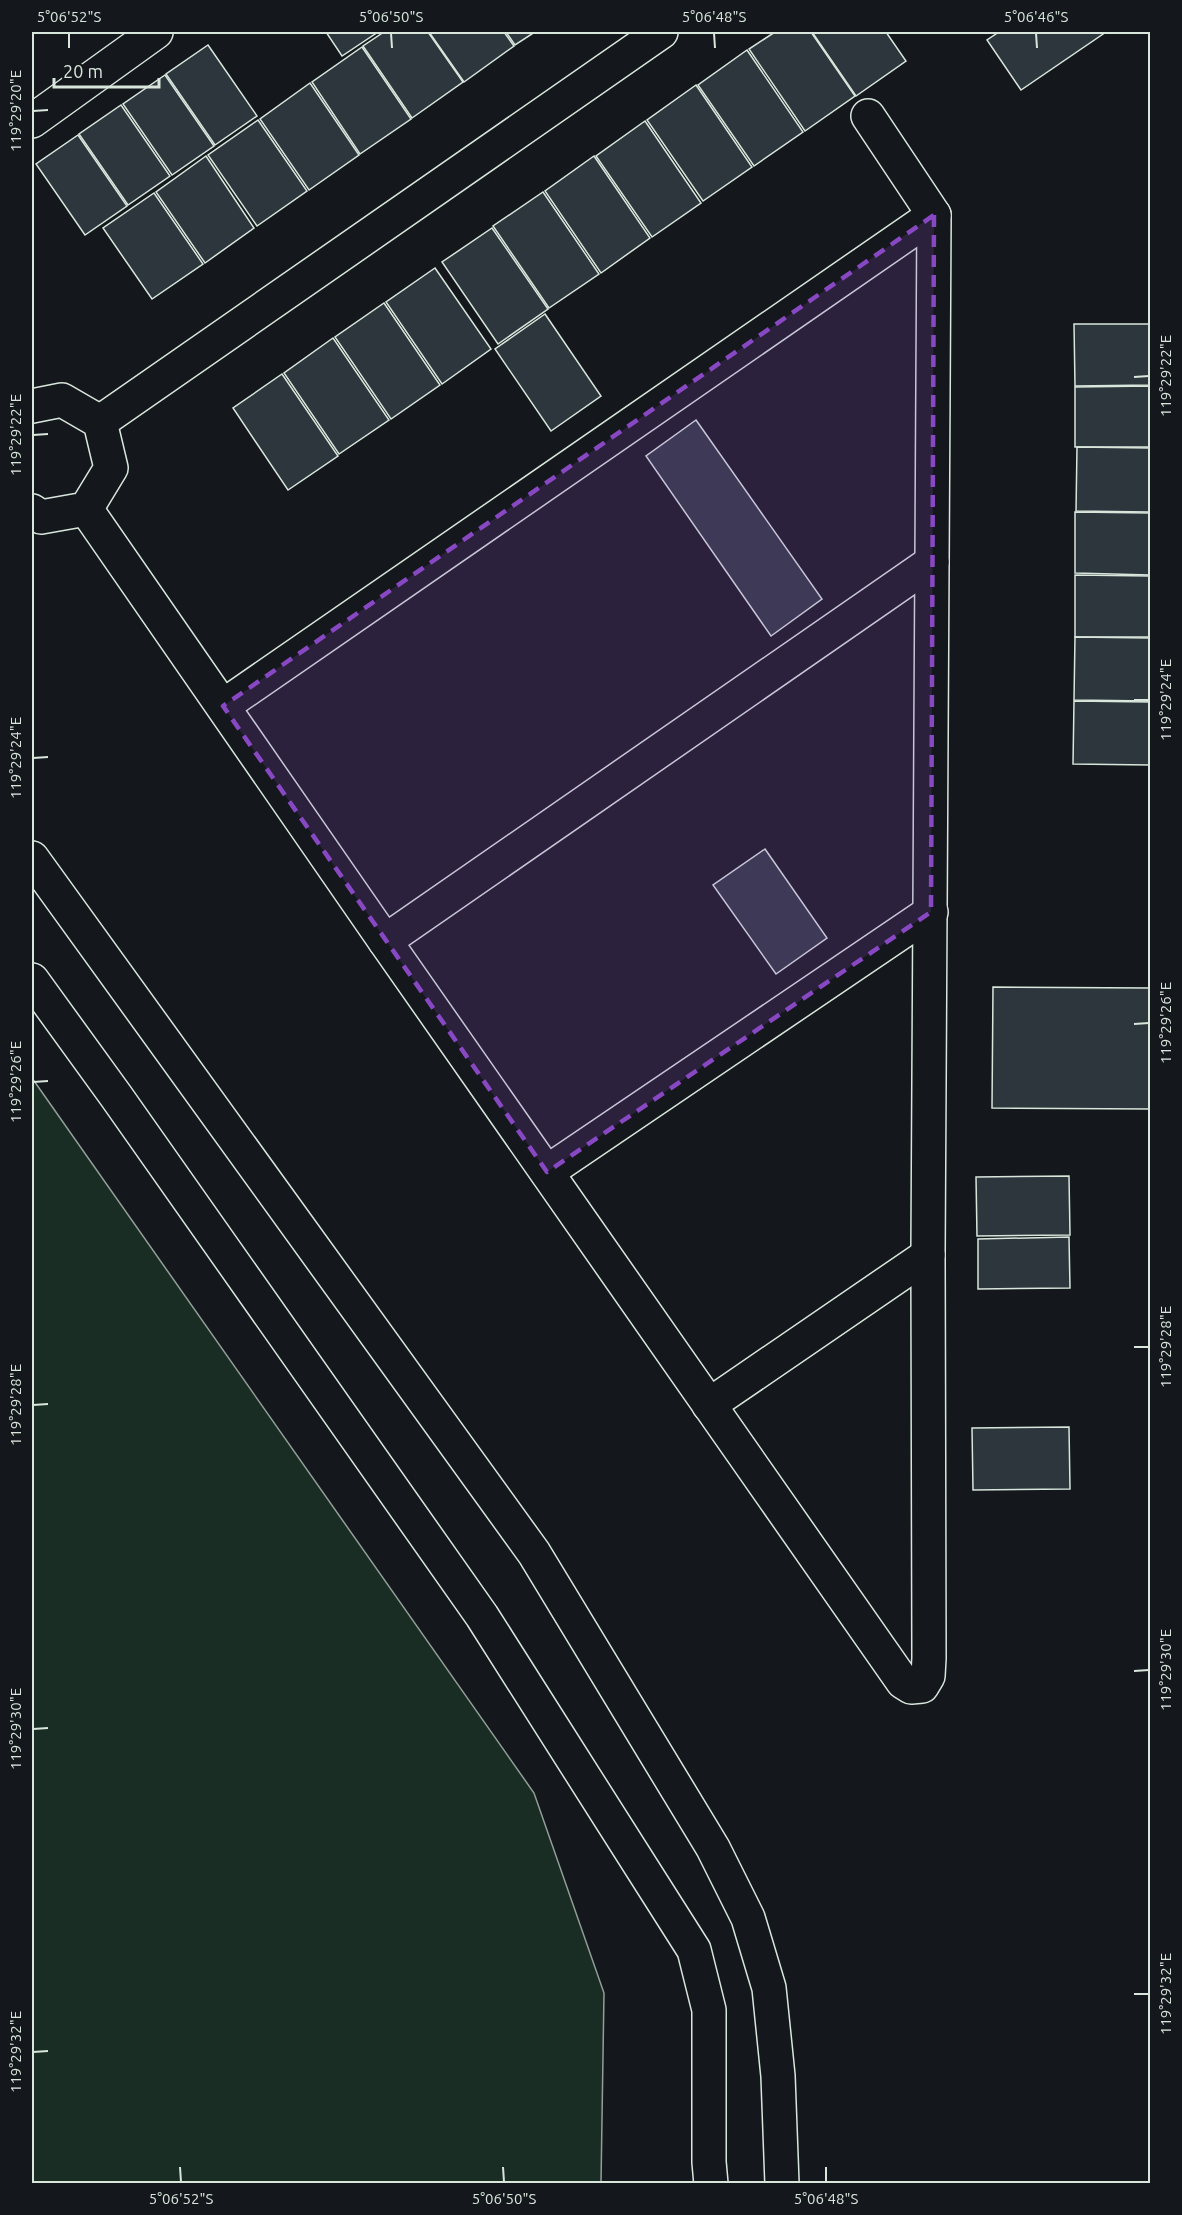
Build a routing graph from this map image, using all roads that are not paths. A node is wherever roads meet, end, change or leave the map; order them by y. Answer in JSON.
{"nodes":[{"id":1,"x":156,"y":32,"type":"edge"},
{"id":2,"x":662,"y":32,"type":"edge"},
{"id":3,"x":868,"y":116,"type":"dead end"},
{"id":4,"x":32,"y":121,"type":"edge"},
{"id":5,"x":934,"y":215,"type":"junction"},
{"id":6,"x":32,"y":406,"type":"edge"},
{"id":7,"x":100,"y":422,"type":"junction"},
{"id":8,"x":86,"y":508,"type":"junction"},
{"id":9,"x":32,"y":511,"type":"edge"},
{"id":10,"x":932,"y":562,"type":"junction"},
{"id":11,"x":223,"y":706,"type":"junction"},
{"id":12,"x":32,"y":858,"type":"edge"},
{"id":13,"x":931,"y":912,"type":"junction"},
{"id":14,"x":385,"y":941,"type":"junction"},
{"id":15,"x":32,"y":980,"type":"edge"},
{"id":16,"x":547,"y":1172,"type":"junction"},
{"id":17,"x":928,"y":1255,"type":"junction"},
{"id":18,"x":709,"y":1405,"type":"junction"},
{"id":19,"x":711,"y":2184,"type":"edge"},
{"id":20,"x":782,"y":2184,"type":"edge"}],
"edges":[{"from":1,"to":4,"type":"street"},
{"from":2,"to":7,"type":"street"},
{"from":3,"to":5,"type":"street"},
{"from":5,"to":10,"type":"street"},
{"from":5,"to":11,"type":"street"},
{"from":6,"to":7,"type":"street"},
{"from":7,"to":8,"type":"street"},
{"from":8,"to":9,"type":"street"},
{"from":8,"to":11,"type":"street"},
{"from":10,"to":13,"type":"street"},
{"from":10,"to":14,"type":"street"},
{"from":11,"to":14,"type":"street"},
{"from":12,"to":20,"type":"street"},
{"from":13,"to":16,"type":"street"},
{"from":13,"to":17,"type":"street"},
{"from":14,"to":16,"type":"street"},
{"from":15,"to":19,"type":"street"},
{"from":16,"to":18,"type":"street"},
{"from":17,"to":18,"type":"street"},
{"from":17,"to":18,"type":"street"}]}
